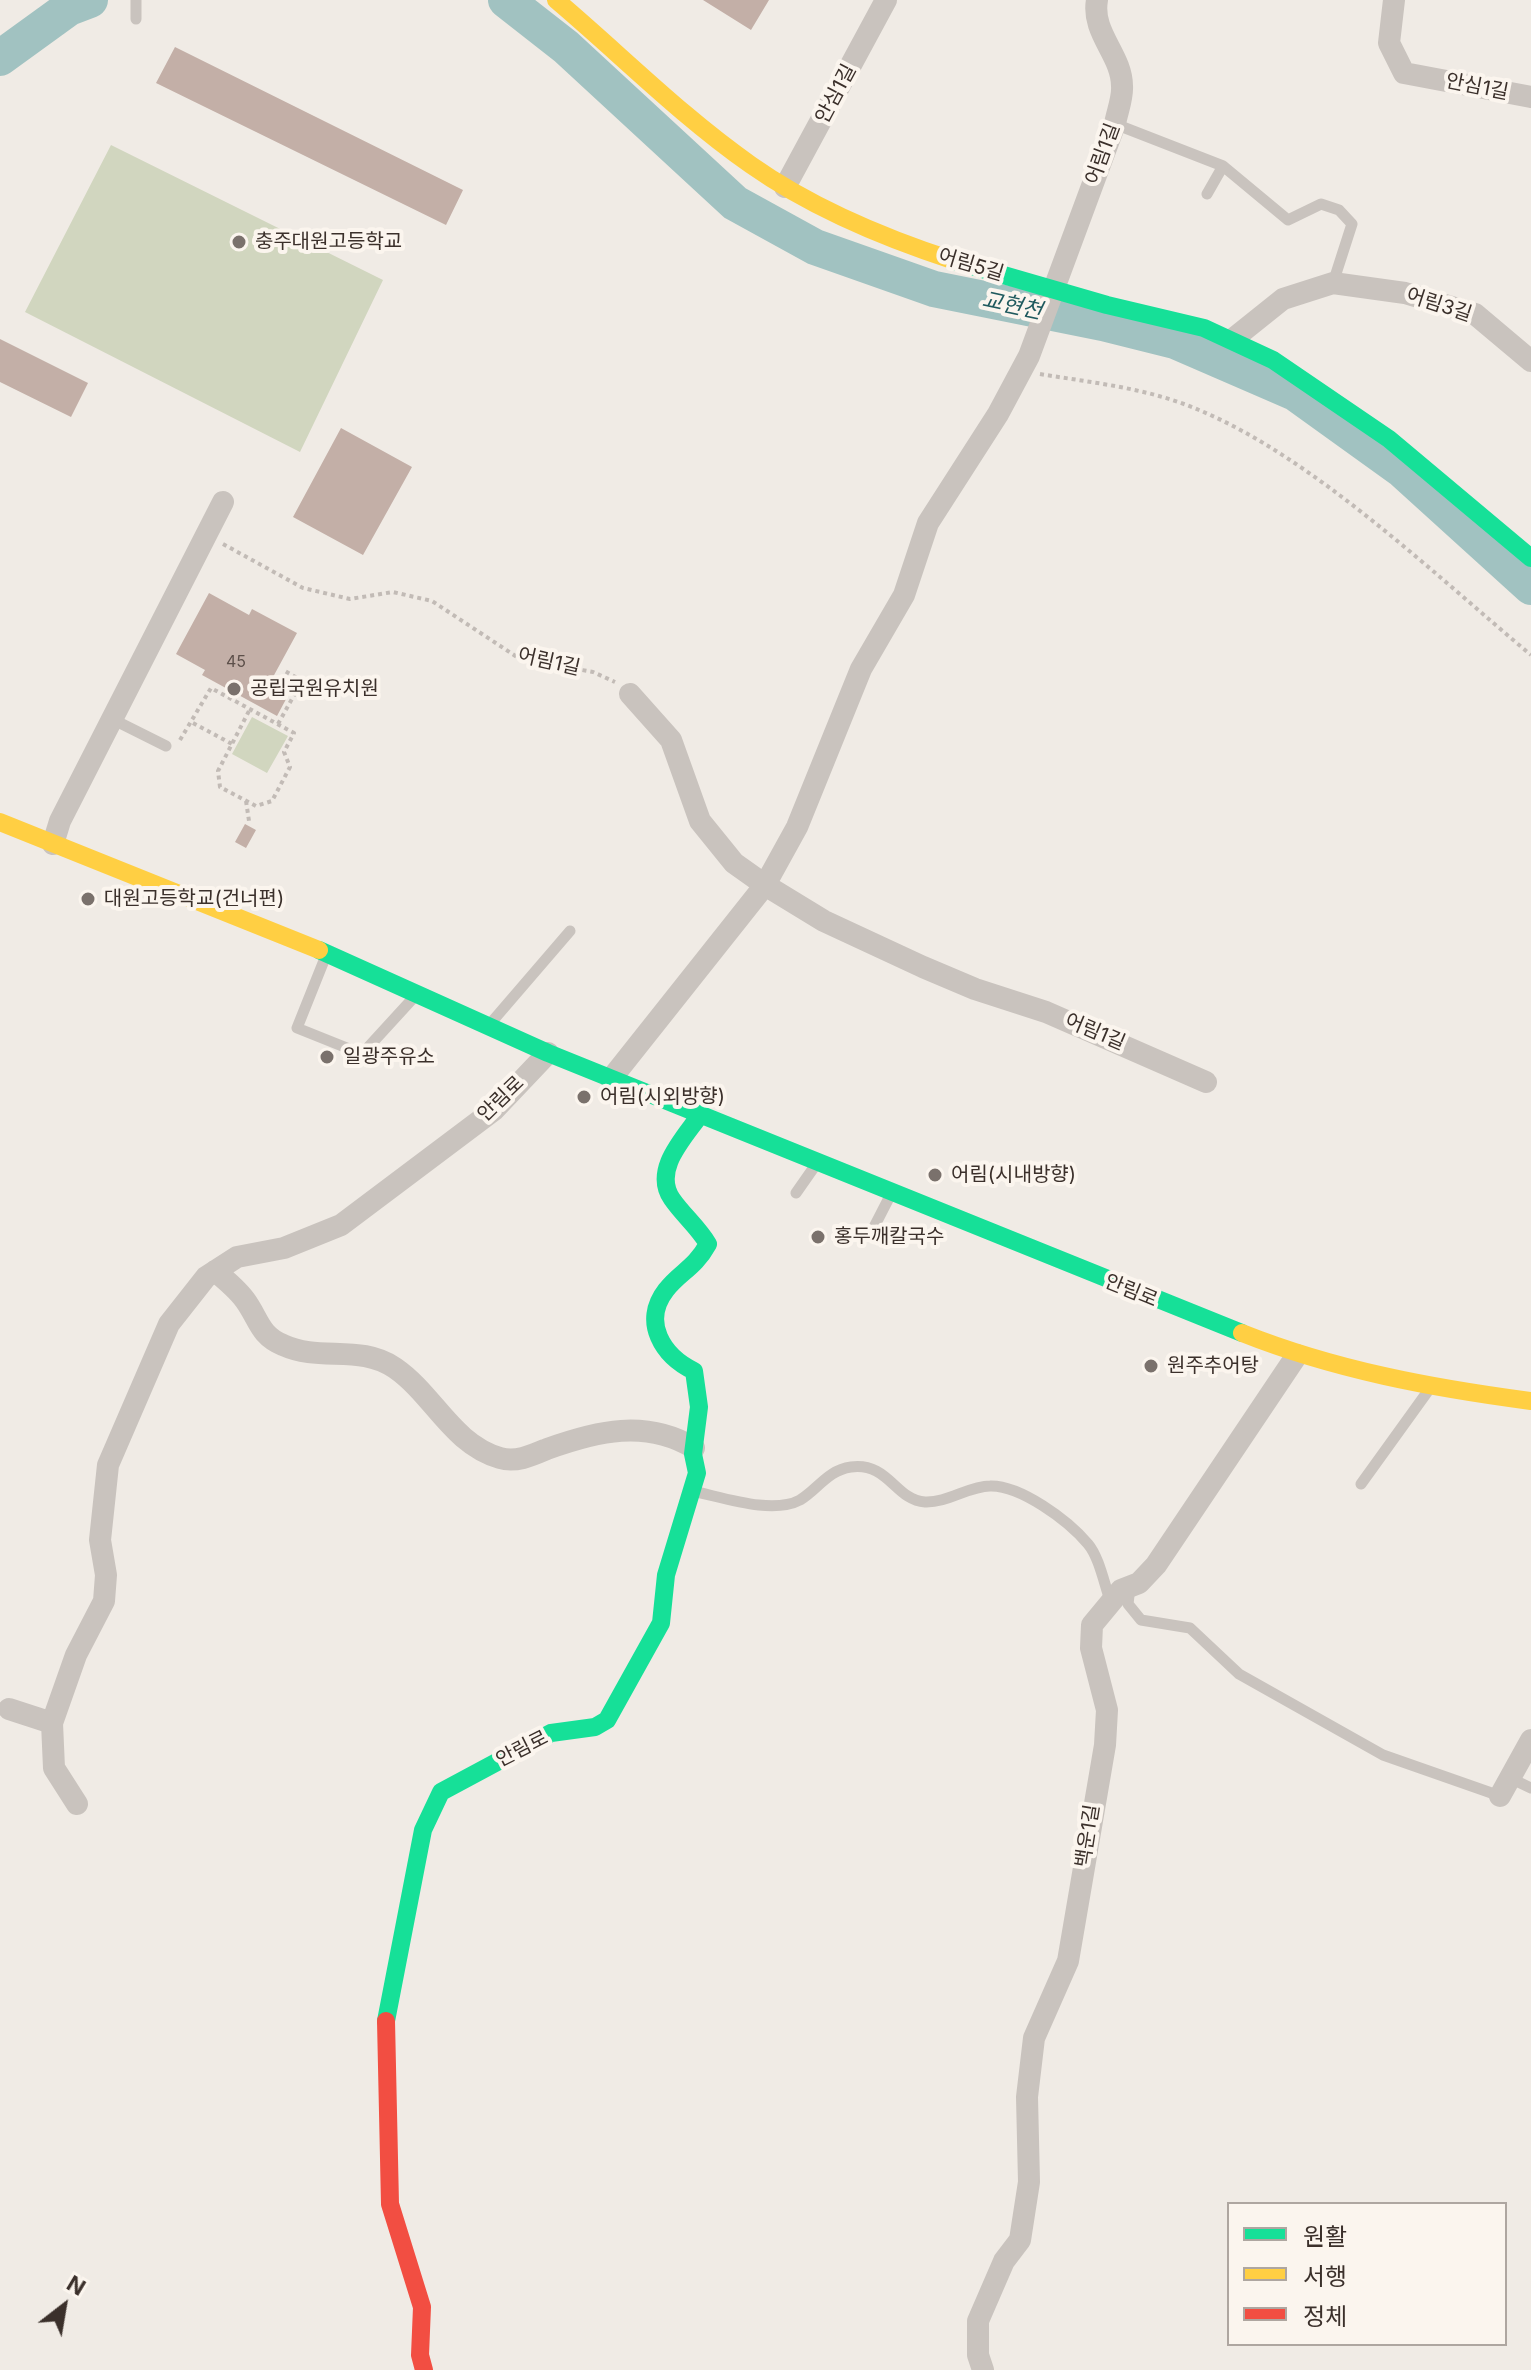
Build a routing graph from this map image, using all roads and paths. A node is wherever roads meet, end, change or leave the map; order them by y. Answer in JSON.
{"nodes":[{"id":1,"x":136,"y":0,"type":"edge"},
{"id":2,"x":556,"y":0,"type":"edge"},
{"id":3,"x":886,"y":0,"type":"edge"},
{"id":4,"x":1097,"y":0,"type":"edge"},
{"id":5,"x":1394,"y":0,"type":"edge"},
{"id":6,"x":136,"y":19,"type":"dead end"},
{"id":7,"x":1531,"y":97,"type":"edge"},
{"id":8,"x":1115,"y":124,"type":"junction"},
{"id":9,"x":1223,"y":166,"type":"junction"},
{"id":10,"x":785,"y":187,"type":"junction"},
{"id":11,"x":1207,"y":194,"type":"dead end"},
{"id":12,"x":1333,"y":283,"type":"junction"},
{"id":13,"x":1049,"y":298,"type":"junction"},
{"id":14,"x":1233,"y":339,"type":"junction"},
{"id":15,"x":1531,"y":361,"type":"edge"},
{"id":16,"x":1025,"y":364,"type":"junction"},
{"id":17,"x":223,"y":502,"type":"dead end"},
{"id":18,"x":207,"y":535,"type":"junction"},
{"id":19,"x":1531,"y":558,"type":"edge"},
{"id":20,"x":1531,"y":655,"type":"edge"},
{"id":21,"x":285,"y":671,"type":"dead end"},
{"id":22,"x":630,"y":694,"type":"joint"},
{"id":23,"x":250,"y":709,"type":"junction"},
{"id":24,"x":112,"y":719,"type":"junction"},
{"id":25,"x":193,"y":723,"type":"junction"},
{"id":26,"x":278,"y":724,"type":"junction"},
{"id":27,"x":232,"y":744,"type":"junction"},
{"id":28,"x":166,"y":746,"type":"joint"},
{"id":29,"x":246,"y":801,"type":"junction"},
{"id":30,"x":249,"y":821,"type":"dead end"},
{"id":31,"x":0,"y":822,"type":"edge"},
{"id":32,"x":53,"y":844,"type":"junction"},
{"id":33,"x":765,"y":885,"type":"junction"},
{"id":34,"x":570,"y":931,"type":"dead end"},
{"id":35,"x":327,"y":953,"type":"junction"},
{"id":36,"x":418,"y":992,"type":"junction"},
{"id":37,"x":490,"y":1025,"type":"junction"},
{"id":38,"x":548,"y":1053,"type":"junction"},
{"id":39,"x":611,"y":1079,"type":"junction"},
{"id":40,"x":1206,"y":1082,"type":"dead end"},
{"id":41,"x":700,"y":1115,"type":"junction"},
{"id":42,"x":817,"y":1163,"type":"junction"},
{"id":43,"x":796,"y":1193,"type":"dead end"},
{"id":44,"x":892,"y":1193,"type":"junction"},
{"id":45,"x":873,"y":1229,"type":"dead end"},
{"id":46,"x":215,"y":1271,"type":"junction"},
{"id":47,"x":1297,"y":1355,"type":"junction"},
{"id":48,"x":1431,"y":1388,"type":"junction"},
{"id":49,"x":1531,"y":1401,"type":"edge"},
{"id":50,"x":694,"y":1448,"type":"junction"},
{"id":51,"x":1361,"y":1484,"type":"dead end"},
{"id":52,"x":691,"y":1491,"type":"junction"},
{"id":53,"x":1130,"y":1586,"type":"junction"},
{"id":54,"x":1110,"y":1600,"type":"junction"},
{"id":55,"x":9,"y":1709,"type":"dead end"},
{"id":56,"x":52,"y":1723,"type":"junction"},
{"id":57,"x":1531,"y":1740,"type":"edge"},
{"id":58,"x":1505,"y":1787,"type":"junction"},
{"id":59,"x":1531,"y":1788,"type":"edge"},
{"id":60,"x":77,"y":1804,"type":"dead end"},
{"id":61,"x":424,"y":2370,"type":"edge"},
{"id":62,"x":983,"y":2370,"type":"edge"}],
"edges":[{"from":1,"to":6,"type":"lane"},
{"from":2,"to":10,"type":"street","name":"어림5길"},
{"from":3,"to":10,"type":"street","name":"안심1길"},
{"from":4,"to":8,"type":"street","name":"어림1길"},
{"from":5,"to":7,"type":"street","name":"안심1길"},
{"from":8,"to":9,"type":"lane"},
{"from":8,"to":13,"type":"street","name":"어림1길"},
{"from":9,"to":11,"type":"lane"},
{"from":9,"to":12,"type":"lane"},
{"from":10,"to":13,"type":"street","name":"어림5길"},
{"from":12,"to":14,"type":"street","name":"어림3길"},
{"from":12,"to":15,"type":"street","name":"어림3길"},
{"from":13,"to":14,"type":"street","name":"어림5길"},
{"from":13,"to":16,"type":"street","name":"어림1길"},
{"from":14,"to":19,"type":"street","name":"어림5길"},
{"from":16,"to":20,"type":"path"},
{"from":16,"to":33,"type":"street"},
{"from":17,"to":18,"type":"street"},
{"from":18,"to":22,"type":"path","name":"어림1길"},
{"from":18,"to":24,"type":"street"},
{"from":21,"to":26,"type":"path"},
{"from":22,"to":33,"type":"street","name":"어림1길"},
{"from":23,"to":25,"type":"path"},
{"from":23,"to":26,"type":"path"},
{"from":23,"to":27,"type":"path"},
{"from":24,"to":28,"type":"lane"},
{"from":24,"to":32,"type":"street"},
{"from":25,"to":27,"type":"path"},
{"from":25,"to":28,"type":"path"},
{"from":26,"to":29,"type":"path"},
{"from":27,"to":29,"type":"path"},
{"from":29,"to":30,"type":"path"},
{"from":31,"to":32,"type":"street","name":"안림로"},
{"from":32,"to":35,"type":"street","name":"안림로"},
{"from":33,"to":39,"type":"street"},
{"from":33,"to":40,"type":"street","name":"어림1길"},
{"from":34,"to":37,"type":"lane"},
{"from":35,"to":36,"type":"street","name":"안림로"},
{"from":35,"to":36,"type":"lane"},
{"from":36,"to":37,"type":"street","name":"안림로"},
{"from":37,"to":38,"type":"street","name":"안림로"},
{"from":38,"to":39,"type":"street","name":"안림로"},
{"from":38,"to":46,"type":"street","name":"안림로"},
{"from":39,"to":41,"type":"street","name":"안림로"},
{"from":41,"to":42,"type":"street","name":"안림로"},
{"from":41,"to":50,"type":"street","name":"안림로"},
{"from":42,"to":43,"type":"lane"},
{"from":42,"to":44,"type":"street","name":"안림로"},
{"from":44,"to":45,"type":"lane"},
{"from":44,"to":47,"type":"street","name":"안림로"},
{"from":46,"to":50,"type":"street"},
{"from":46,"to":56,"type":"street","name":"안림로"},
{"from":47,"to":48,"type":"street","name":"안림로"},
{"from":47,"to":53,"type":"street","name":"백운1길"},
{"from":48,"to":49,"type":"street","name":"안림로"},
{"from":48,"to":51,"type":"lane"},
{"from":50,"to":52,"type":"street","name":"안림로"},
{"from":52,"to":54,"type":"lane"},
{"from":52,"to":61,"type":"street","name":"안림로"},
{"from":53,"to":54,"type":"street","name":"백운1길"},
{"from":53,"to":58,"type":"lane"},
{"from":54,"to":62,"type":"street","name":"백운1길"},
{"from":55,"to":56,"type":"street"},
{"from":56,"to":60,"type":"street","name":"안림로"},
{"from":57,"to":58,"type":"street"},
{"from":58,"to":59,"type":"lane"}]}
